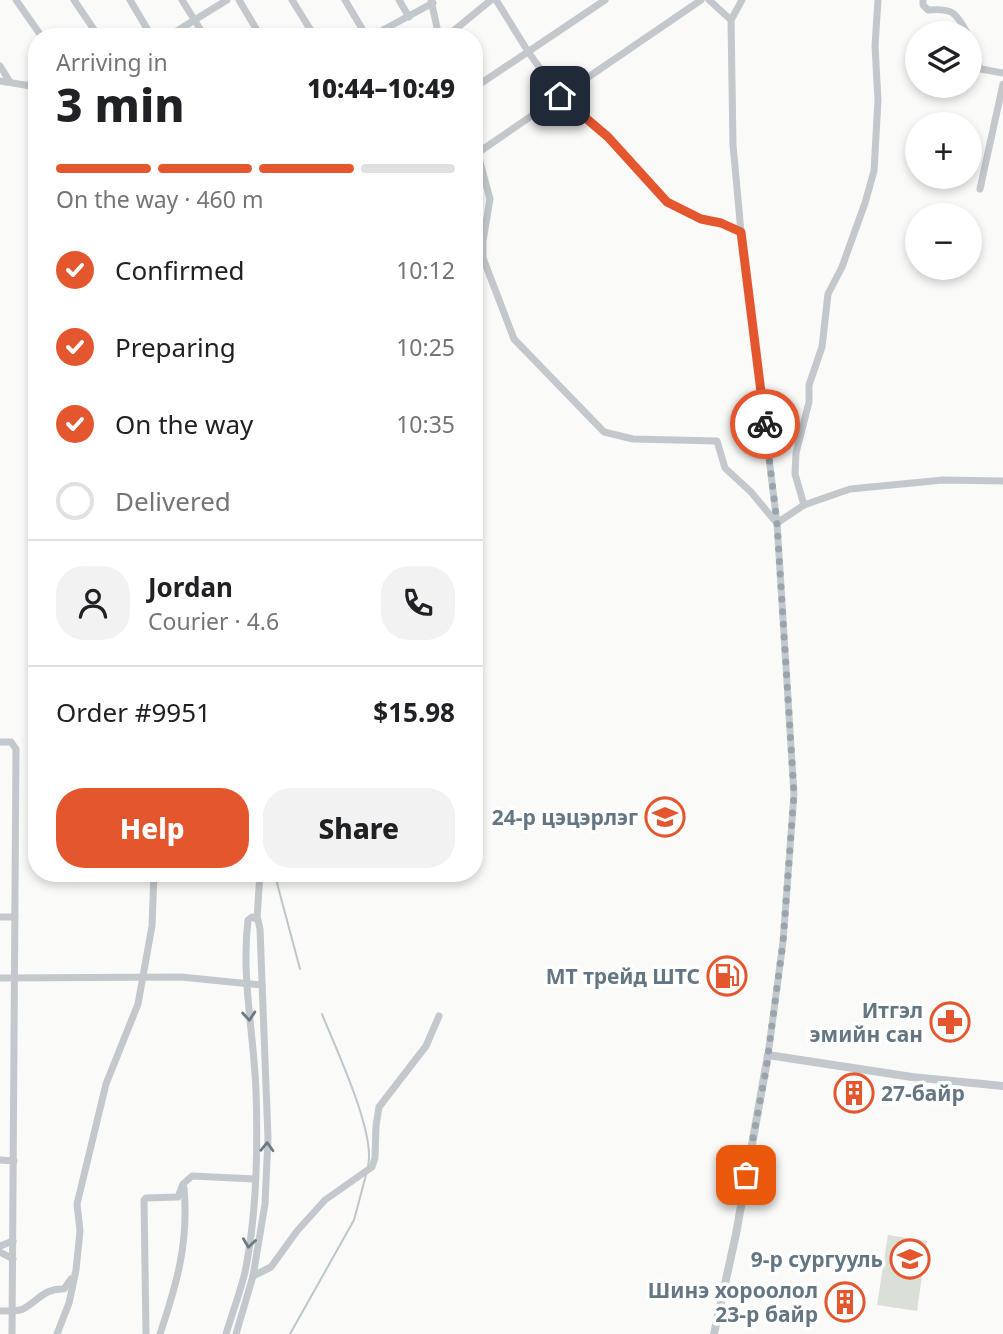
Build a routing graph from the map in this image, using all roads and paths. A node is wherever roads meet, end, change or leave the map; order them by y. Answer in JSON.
{"nodes":[{"id":1,"x":16,"y":0,"type":"edge"},
{"id":2,"x":74,"y":0,"type":"edge"},
{"id":3,"x":130,"y":0,"type":"edge"},
{"id":4,"x":182,"y":0,"type":"edge"},
{"id":5,"x":227,"y":0,"type":"edge"},
{"id":6,"x":239,"y":0,"type":"edge"},
{"id":7,"x":292,"y":0,"type":"edge"},
{"id":8,"x":345,"y":0,"type":"edge"},
{"id":9,"x":399,"y":0,"type":"edge"},
{"id":10,"x":493,"y":0,"type":"edge"},
{"id":11,"x":605,"y":0,"type":"edge"},
{"id":12,"x":701,"y":0,"type":"edge"},
{"id":13,"x":709,"y":0,"type":"edge"},
{"id":14,"x":742,"y":0,"type":"edge"},
{"id":15,"x":878,"y":0,"type":"edge"},
{"id":16,"x":923,"y":0,"type":"edge"},
{"id":17,"x":432,"y":1,"type":"edge"},
{"id":18,"x":409,"y":16,"type":"junction"},
{"id":19,"x":195,"y":20,"type":"junction"},
{"id":20,"x":731,"y":20,"type":"junction"},
{"id":21,"x":961,"y":21,"type":"edge"},
{"id":22,"x":35,"y":28,"type":"edge"},
{"id":23,"x":93,"y":28,"type":"edge"},
{"id":24,"x":147,"y":28,"type":"edge"},
{"id":25,"x":182,"y":28,"type":"edge"},
{"id":26,"x":200,"y":28,"type":"edge"},
{"id":27,"x":256,"y":28,"type":"edge"},
{"id":28,"x":309,"y":28,"type":"edge"},
{"id":29,"x":363,"y":28,"type":"edge"},
{"id":30,"x":386,"y":28,"type":"edge"},
{"id":31,"x":437,"y":28,"type":"edge"},
{"id":32,"x":457,"y":28,"type":"edge"},
{"id":33,"x":529,"y":52,"type":"junction"},
{"id":34,"x":0,"y":66,"type":"edge"},
{"id":35,"x":982,"y":69,"type":"edge"},
{"id":36,"x":1003,"y":73,"type":"edge"},
{"id":37,"x":0,"y":81,"type":"edge"},
{"id":38,"x":10,"y":82,"type":"junction"},
{"id":39,"x":483,"y":82,"type":"edge"},
{"id":40,"x":1003,"y":84,"type":"edge"},
{"id":41,"x":28,"y":85,"type":"edge"},
{"id":42,"x":560,"y":96,"type":"junction"},
{"id":43,"x":483,"y":149,"type":"edge"},
{"id":44,"x":483,"y":176,"type":"edge"},
{"id":45,"x":982,"y":180,"type":"edge"},
{"id":46,"x":741,"y":232,"type":"junction"},
{"id":47,"x":483,"y":236,"type":"edge"},
{"id":48,"x":483,"y":258,"type":"edge"},
{"id":49,"x":1003,"y":481,"type":"edge"},
{"id":50,"x":804,"y":505,"type":"junction"},
{"id":51,"x":777,"y":523,"type":"junction"},
{"id":52,"x":0,"y":742,"type":"edge"},
{"id":53,"x":154,"y":882,"type":"edge"},
{"id":54,"x":259,"y":882,"type":"edge"},
{"id":55,"x":0,"y":917,"type":"edge"},
{"id":56,"x":15,"y":917,"type":"junction"},
{"id":57,"x":257,"y":919,"type":"junction"},
{"id":58,"x":142,"y":977,"type":"junction"},
{"id":59,"x":0,"y":978,"type":"edge"},
{"id":60,"x":15,"y":978,"type":"junction"},
{"id":61,"x":246,"y":982,"type":"junction"},
{"id":62,"x":262,"y":985,"type":"junction"},
{"id":63,"x":439,"y":1016,"type":"dead end"},
{"id":64,"x":768,"y":1055,"type":"junction"},
{"id":65,"x":1003,"y":1086,"type":"edge"},
{"id":66,"x":0,"y":1160,"type":"edge"},
{"id":67,"x":14,"y":1161,"type":"junction"},
{"id":68,"x":255,"y":1179,"type":"junction"},
{"id":69,"x":183,"y":1184,"type":"junction"},
{"id":70,"x":13,"y":1241,"type":"junction"},
{"id":71,"x":0,"y":1246,"type":"edge"},
{"id":72,"x":0,"y":1252,"type":"edge"},
{"id":73,"x":13,"y":1259,"type":"junction"},
{"id":74,"x":76,"y":1270,"type":"junction"},
{"id":75,"x":253,"y":1276,"type":"junction"},
{"id":76,"x":0,"y":1311,"type":"edge"},
{"id":77,"x":12,"y":1311,"type":"junction"},
{"id":78,"x":12,"y":1334,"type":"edge"},
{"id":79,"x":57,"y":1334,"type":"edge"},
{"id":80,"x":146,"y":1334,"type":"edge"},
{"id":81,"x":160,"y":1334,"type":"edge"},
{"id":82,"x":226,"y":1334,"type":"edge"},
{"id":83,"x":236,"y":1334,"type":"edge"},
{"id":84,"x":714,"y":1334,"type":"edge"}],
"edges":[{"from":1,"to":22,"type":"street"},
{"from":2,"to":23,"type":"street"},
{"from":3,"to":24,"type":"street"},
{"from":4,"to":19,"type":"street"},
{"from":5,"to":19,"type":"street"},
{"from":6,"to":27,"type":"street"},
{"from":7,"to":28,"type":"street"},
{"from":8,"to":29,"type":"street"},
{"from":9,"to":18,"type":"street"},
{"from":10,"to":32,"type":"street"},
{"from":10,"to":33,"type":"street"},
{"from":11,"to":33,"type":"street"},
{"from":12,"to":42,"type":"street"},
{"from":13,"to":20,"type":"street"},
{"from":14,"to":20,"type":"street"},
{"from":15,"to":50,"type":"street"},
{"from":16,"to":21,"type":"street"},
{"from":17,"to":18,"type":"street"},
{"from":17,"to":31,"type":"street"},
{"from":18,"to":30,"type":"street"},
{"from":19,"to":25,"type":"street"},
{"from":19,"to":26,"type":"street"},
{"from":20,"to":46,"type":"street"},
{"from":33,"to":39,"type":"street"},
{"from":33,"to":42,"type":"street"},
{"from":34,"to":38,"type":"street"},
{"from":35,"to":36,"type":"street"},
{"from":37,"to":38,"type":"street"},
{"from":38,"to":41,"type":"street"},
{"from":40,"to":45,"type":"street"},
{"from":42,"to":43,"type":"street"},
{"from":42,"to":46,"type":"street"},
{"from":44,"to":47,"type":"street"},
{"from":46,"to":51,"type":"street"},
{"from":48,"to":51,"type":"street"},
{"from":49,"to":50,"type":"street"},
{"from":50,"to":51,"type":"street"},
{"from":51,"to":64,"type":"street"},
{"from":52,"to":56,"type":"street"},
{"from":53,"to":58,"type":"street"},
{"from":54,"to":57,"type":"street"},
{"from":55,"to":56,"type":"street"},
{"from":56,"to":60,"type":"street"},
{"from":57,"to":61,"type":"street"},
{"from":57,"to":62,"type":"street"},
{"from":58,"to":60,"type":"street"},
{"from":58,"to":61,"type":"street"},
{"from":58,"to":74,"type":"street"},
{"from":59,"to":60,"type":"street"},
{"from":60,"to":67,"type":"street"},
{"from":61,"to":62,"type":"street"},
{"from":61,"to":68,"type":"street","one_way":true},
{"from":75,"to":62,"type":"street","one_way":true},
{"from":63,"to":75,"type":"street"},
{"from":64,"to":65,"type":"street"},
{"from":64,"to":84,"type":"street"},
{"from":66,"to":67,"type":"street"},
{"from":67,"to":70,"type":"street"},
{"from":68,"to":69,"type":"street"},
{"from":68,"to":82,"type":"street","one_way":true},
{"from":69,"to":80,"type":"street"},
{"from":69,"to":81,"type":"street"},
{"from":70,"to":71,"type":"street"},
{"from":70,"to":73,"type":"street"},
{"from":72,"to":73,"type":"street"},
{"from":73,"to":77,"type":"street"},
{"from":74,"to":77,"type":"street"},
{"from":74,"to":79,"type":"street"},
{"from":75,"to":83,"type":"street"},
{"from":76,"to":77,"type":"street"},
{"from":77,"to":78,"type":"street"}]}
